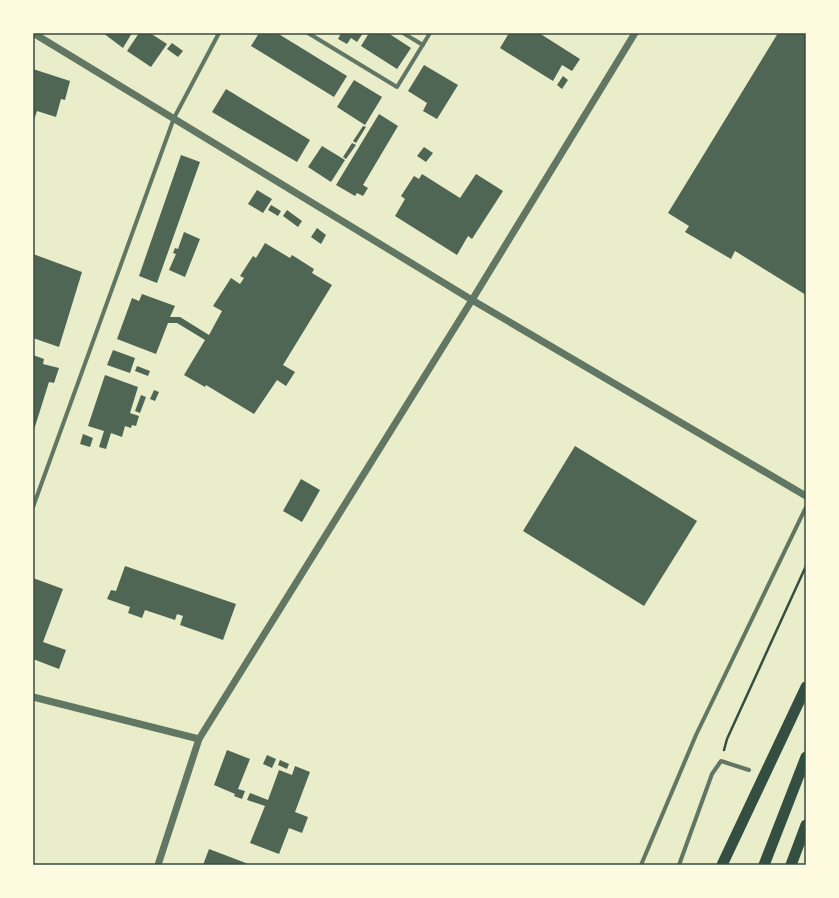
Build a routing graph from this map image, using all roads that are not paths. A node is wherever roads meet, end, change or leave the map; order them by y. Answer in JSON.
{"nodes":[{"id":1,"x":33,"y":33,"type":"edge"},
{"id":2,"x":219,"y":33,"type":"edge"},
{"id":3,"x":308,"y":33,"type":"edge"},
{"id":4,"x":403,"y":33,"type":"edge"},
{"id":5,"x":430,"y":33,"type":"edge"},
{"id":6,"x":635,"y":33,"type":"edge"},
{"id":7,"x":422,"y":45,"type":"junction"},
{"id":8,"x":174,"y":118,"type":"junction"},
{"id":9,"x":472,"y":300,"type":"junction"},
{"id":10,"x":806,"y":496,"type":"edge"},
{"id":11,"x":33,"y":507,"type":"edge"},
{"id":12,"x":806,"y":508,"type":"edge"},
{"id":13,"x":806,"y":686,"type":"edge"},
{"id":14,"x":33,"y":697,"type":"edge"},
{"id":15,"x":199,"y":739,"type":"junction"},
{"id":16,"x":806,"y":756,"type":"edge"},
{"id":17,"x":749,"y":770,"type":"dead end"},
{"id":18,"x":806,"y":825,"type":"edge"},
{"id":19,"x":158,"y":865,"type":"edge"},
{"id":20,"x":641,"y":865,"type":"edge"},
{"id":21,"x":678,"y":865,"type":"edge"},
{"id":22,"x":722,"y":865,"type":"edge"},
{"id":23,"x":764,"y":865,"type":"edge"},
{"id":24,"x":791,"y":865,"type":"edge"}],
"edges":[{"from":1,"to":8,"type":"street"},
{"from":2,"to":8,"type":"street"},
{"from":3,"to":7,"type":"street"},
{"from":4,"to":7,"type":"street"},
{"from":5,"to":7,"type":"street"},
{"from":6,"to":9,"type":"street"},
{"from":8,"to":9,"type":"street"},
{"from":8,"to":11,"type":"street"},
{"from":9,"to":10,"type":"street"},
{"from":9,"to":15,"type":"street"},
{"from":12,"to":20,"type":"street"},
{"from":13,"to":22,"type":"highway"},
{"from":14,"to":15,"type":"street"},
{"from":15,"to":19,"type":"street"},
{"from":16,"to":23,"type":"highway"},
{"from":17,"to":21,"type":"street"},
{"from":18,"to":24,"type":"highway"}]}
